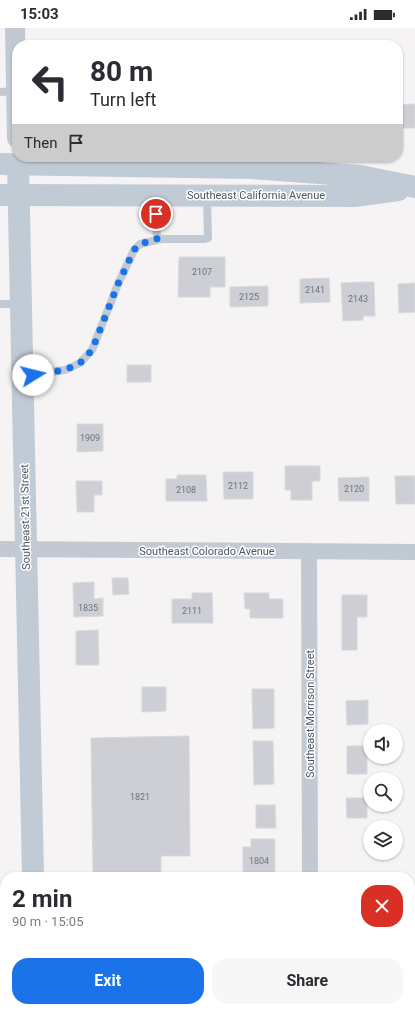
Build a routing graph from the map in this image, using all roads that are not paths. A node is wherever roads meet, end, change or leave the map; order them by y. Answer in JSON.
{"nodes":[{"id":1,"x":16,"y":28,"type":"edge"},
{"id":2,"x":16,"y":40,"type":"edge"},
{"id":3,"x":12,"y":162,"type":"edge"},
{"id":4,"x":129,"y":162,"type":"edge"},
{"id":5,"x":415,"y":187,"type":"edge"},
{"id":6,"x":9,"y":195,"type":"edge"},
{"id":7,"x":155,"y":195,"type":"junction"},
{"id":8,"x":207,"y":195,"type":"junction"},
{"id":9,"x":157,"y":239,"type":"junction"},
{"id":10,"x":10,"y":304,"type":"edge"},
{"id":11,"x":22,"y":376,"type":"junction"},
{"id":12,"x":0,"y":549,"type":"edge"},
{"id":13,"x":26,"y":550,"type":"junction"},
{"id":14,"x":309,"y":552,"type":"junction"},
{"id":15,"x":415,"y":552,"type":"edge"},
{"id":16,"x":33,"y":872,"type":"edge"},
{"id":17,"x":310,"y":872,"type":"edge"}],
"edges":[{"from":1,"to":2,"type":"street"},
{"from":3,"to":4,"type":"main road","name":"Southeast California Avenue"},
{"from":3,"to":6,"type":"main road","name":"Southeast 21st Street"},
{"from":4,"to":5,"type":"main road","name":"Southeast California Avenue"},
{"from":5,"to":8,"type":"main road","name":"Southeast California Avenue"},
{"from":6,"to":7,"type":"main road","name":"Southeast California Avenue"},
{"from":6,"to":10,"type":"main road","name":"Southeast 21st Street"},
{"from":7,"to":8,"type":"main road","name":"Southeast California Avenue"},
{"from":7,"to":9,"type":"lane"},
{"from":8,"to":9,"type":"lane"},
{"from":9,"to":11,"type":"lane"},
{"from":10,"to":11,"type":"main road","name":"Southeast 21st Street"},
{"from":11,"to":13,"type":"main road","name":"Southeast 21st Street"},
{"from":12,"to":13,"type":"street","name":"Southeast Colorado Avenue"},
{"from":13,"to":14,"type":"street","name":"Southeast Colorado Avenue"},
{"from":13,"to":16,"type":"main road","name":"Southeast 21st Street"},
{"from":14,"to":15,"type":"street","name":"Southeast Colorado Avenue"},
{"from":14,"to":17,"type":"street","name":"Southeast Morrison Street"}]}
